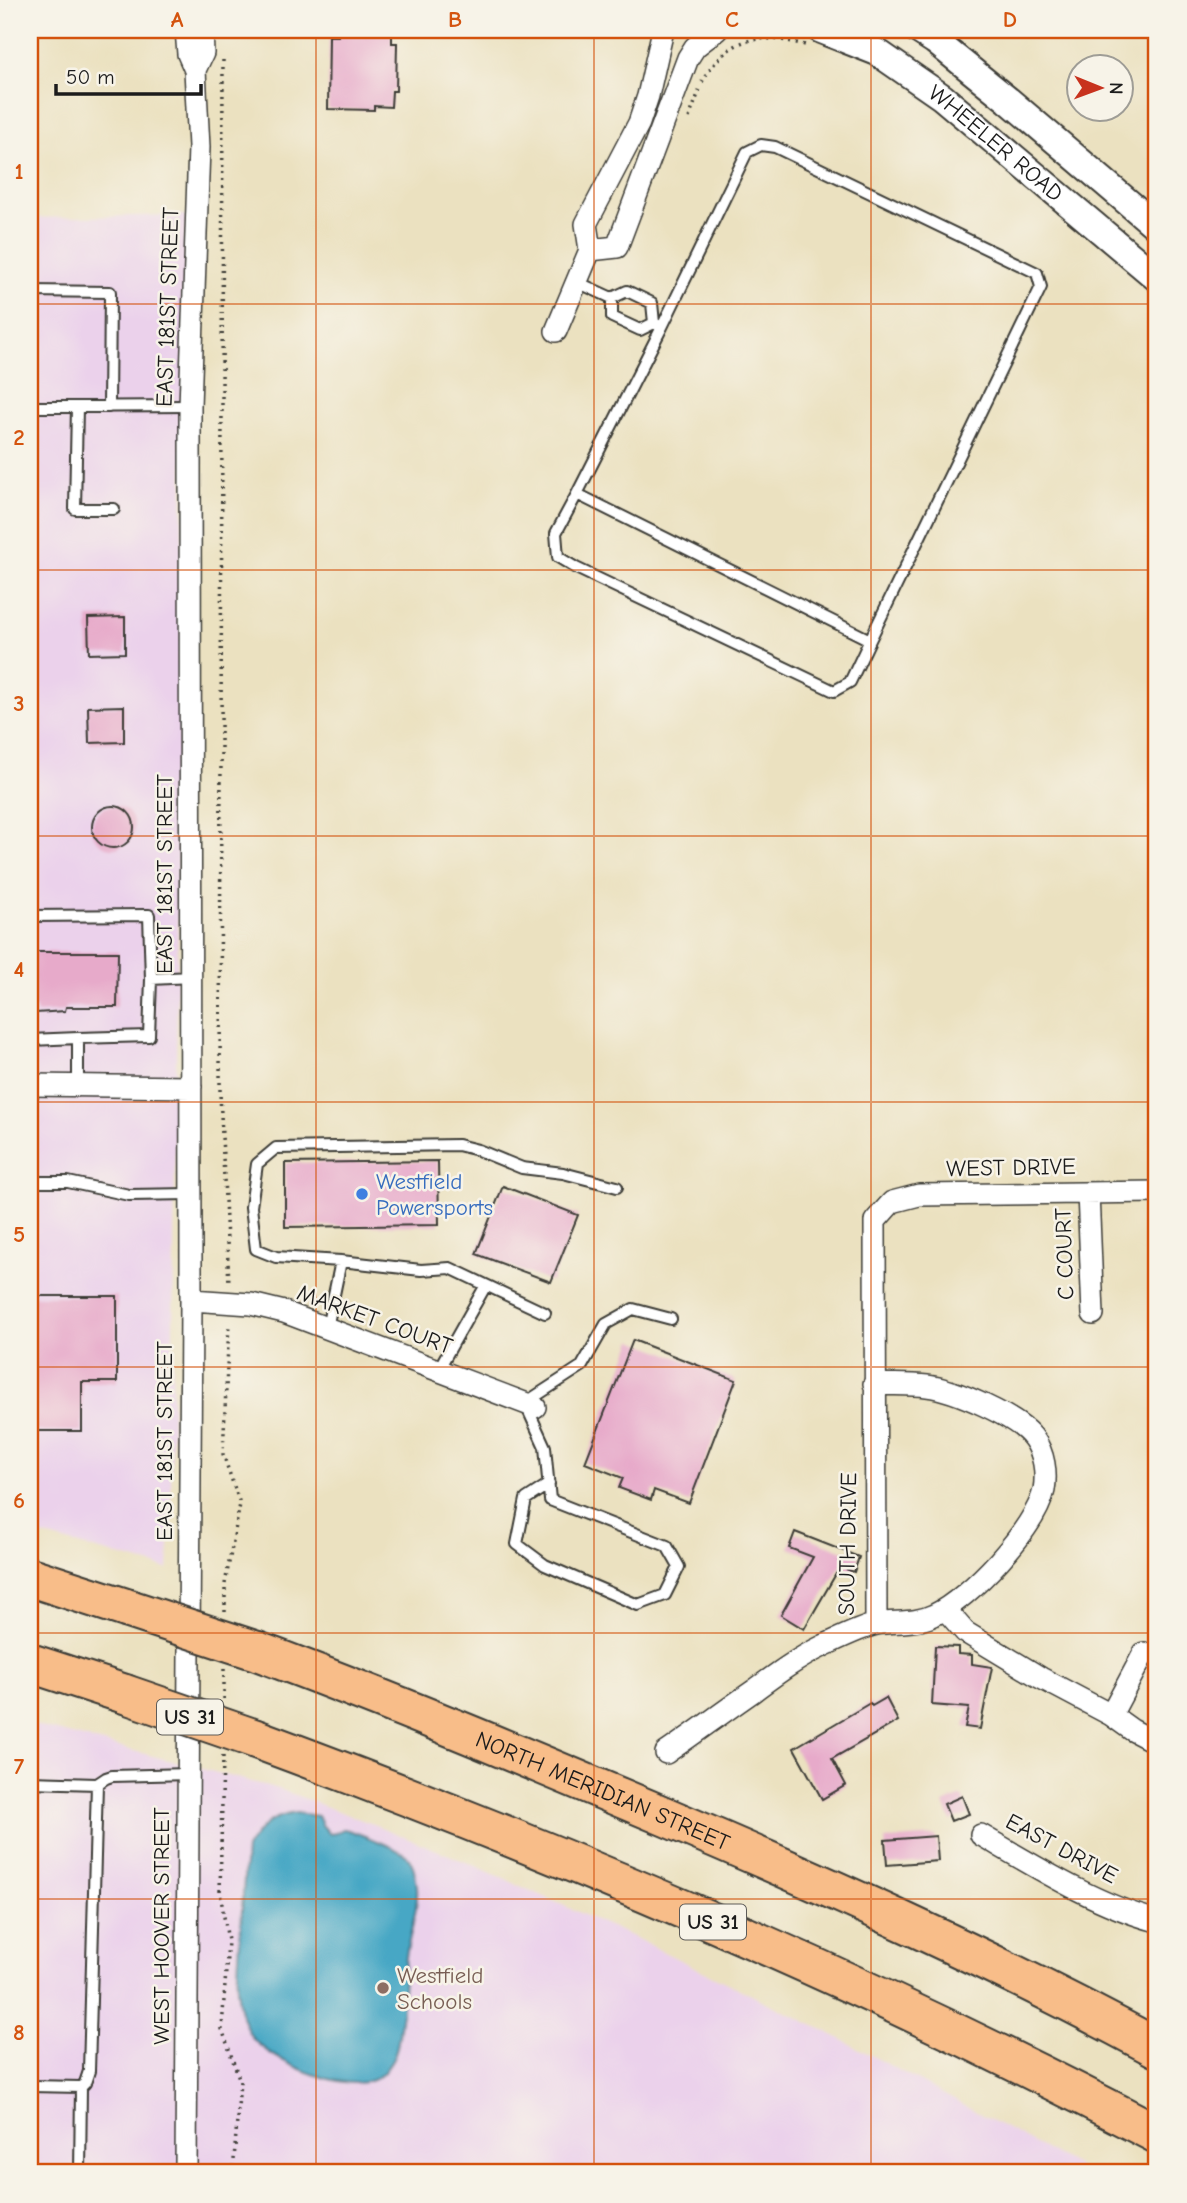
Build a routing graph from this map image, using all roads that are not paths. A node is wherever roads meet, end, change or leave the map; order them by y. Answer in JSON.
{"nodes":[{"id":1,"x":186,"y":30,"type":"edge"},
{"id":2,"x":202,"y":30,"type":"edge"},
{"id":3,"x":663,"y":30,"type":"edge"},
{"id":4,"x":717,"y":30,"type":"edge"},
{"id":5,"x":918,"y":30,"type":"edge"},
{"id":6,"x":815,"y":38,"type":"edge"},
{"id":7,"x":195,"y":70,"type":"junction"},
{"id":8,"x":1157,"y":227,"type":"edge"},
{"id":9,"x":590,"y":250,"type":"junction"},
{"id":10,"x":1157,"y":278,"type":"edge"},
{"id":11,"x":577,"y":282,"type":"junction"},
{"id":12,"x":30,"y":291,"type":"edge"},
{"id":13,"x":612,"y":298,"type":"junction"},
{"id":14,"x":658,"y":325,"type":"junction"},
{"id":15,"x":556,"y":331,"type":"dead end"},
{"id":16,"x":190,"y":406,"type":"junction"},
{"id":17,"x":30,"y":407,"type":"edge"},
{"id":18,"x":77,"y":407,"type":"junction"},
{"id":19,"x":108,"y":407,"type":"junction"},
{"id":20,"x":578,"y":494,"type":"junction"},
{"id":21,"x":114,"y":509,"type":"dead end"},
{"id":22,"x":870,"y":640,"type":"junction"},
{"id":23,"x":30,"y":916,"type":"edge"},
{"id":24,"x":191,"y":977,"type":"junction"},
{"id":25,"x":151,"y":979,"type":"junction"},
{"id":26,"x":78,"y":1038,"type":"junction"},
{"id":27,"x":30,"y":1040,"type":"edge"},
{"id":28,"x":30,"y":1085,"type":"edge"},
{"id":29,"x":78,"y":1085,"type":"junction"},
{"id":30,"x":191,"y":1087,"type":"junction"},
{"id":31,"x":30,"y":1182,"type":"edge"},
{"id":32,"x":617,"y":1187,"type":"dead end"},
{"id":33,"x":1157,"y":1192,"type":"edge"},
{"id":34,"x":1088,"y":1193,"type":"junction"},
{"id":35,"x":191,"y":1194,"type":"junction"},
{"id":36,"x":874,"y":1221,"type":"joint"},
{"id":37,"x":341,"y":1261,"type":"junction"},
{"id":38,"x":486,"y":1285,"type":"junction"},
{"id":39,"x":191,"y":1300,"type":"junction"},
{"id":40,"x":545,"y":1313,"type":"dead end"},
{"id":41,"x":1093,"y":1314,"type":"dead end"},
{"id":42,"x":671,"y":1319,"type":"dead end"},
{"id":43,"x":327,"y":1328,"type":"junction"},
{"id":44,"x":438,"y":1370,"type":"junction"},
{"id":45,"x":874,"y":1384,"type":"junction"},
{"id":46,"x":530,"y":1405,"type":"junction"},
{"id":47,"x":549,"y":1484,"type":"junction"},
{"id":48,"x":30,"y":1577,"type":"edge"},
{"id":49,"x":944,"y":1609,"type":"junction"},
{"id":50,"x":876,"y":1624,"type":"junction"},
{"id":51,"x":1144,"y":1653,"type":"dead end"},
{"id":52,"x":30,"y":1663,"type":"edge"},
{"id":53,"x":189,"y":1679,"type":"joint"},
{"id":54,"x":1111,"y":1715,"type":"junction"},
{"id":55,"x":1157,"y":1742,"type":"edge"},
{"id":56,"x":666,"y":1753,"type":"dead end"},
{"id":57,"x":189,"y":1774,"type":"junction"},
{"id":58,"x":30,"y":1782,"type":"edge"},
{"id":59,"x":97,"y":1784,"type":"junction"},
{"id":60,"x":981,"y":1835,"type":"dead end"},
{"id":61,"x":1157,"y":1921,"type":"edge"},
{"id":62,"x":1157,"y":2048,"type":"edge"},
{"id":63,"x":30,"y":2086,"type":"edge"},
{"id":64,"x":81,"y":2087,"type":"junction"},
{"id":65,"x":1157,"y":2134,"type":"edge"},
{"id":66,"x":80,"y":2173,"type":"edge"},
{"id":67,"x":186,"y":2173,"type":"edge"}],
"edges":[{"from":1,"to":7,"type":"street","name":"EAST 181ST STREET"},
{"from":2,"to":7,"type":"street","name":"EAST 181ST STREET"},
{"from":3,"to":9,"type":"street"},
{"from":4,"to":9,"type":"street"},
{"from":5,"to":8,"type":"street","name":"WHEELER ROAD"},
{"from":6,"to":10,"type":"street","name":"WHEELER ROAD"},
{"from":7,"to":16,"type":"street","name":"EAST 181ST STREET"},
{"from":9,"to":11,"type":"street"},
{"from":11,"to":13,"type":"lane"},
{"from":11,"to":15,"type":"street"},
{"from":12,"to":19,"type":"lane"},
{"from":13,"to":14,"type":"lane"},
{"from":13,"to":14,"type":"lane"},
{"from":14,"to":20,"type":"lane"},
{"from":14,"to":22,"type":"lane"},
{"from":16,"to":19,"type":"lane"},
{"from":16,"to":24,"type":"street","name":"EAST 181ST STREET"},
{"from":17,"to":18,"type":"lane"},
{"from":18,"to":19,"type":"lane"},
{"from":18,"to":21,"type":"lane"},
{"from":20,"to":22,"type":"lane"},
{"from":20,"to":22,"type":"lane"},
{"from":23,"to":25,"type":"lane"},
{"from":24,"to":25,"type":"lane"},
{"from":24,"to":30,"type":"street","name":"EAST 181ST STREET"},
{"from":25,"to":26,"type":"lane"},
{"from":26,"to":27,"type":"lane"},
{"from":26,"to":29,"type":"lane"},
{"from":28,"to":29,"type":"street"},
{"from":29,"to":30,"type":"street"},
{"from":30,"to":35,"type":"street","name":"EAST 181ST STREET"},
{"from":31,"to":35,"type":"lane"},
{"from":32,"to":37,"type":"lane"},
{"from":33,"to":34,"type":"street","name":"WEST DRIVE"},
{"from":34,"to":36,"type":"street","name":"WEST DRIVE"},
{"from":34,"to":41,"type":"street","name":"C COURT"},
{"from":35,"to":39,"type":"street","name":"EAST 181ST STREET"},
{"from":36,"to":45,"type":"street","name":"SOUTH DRIVE"},
{"from":37,"to":38,"type":"lane"},
{"from":37,"to":43,"type":"lane"},
{"from":38,"to":40,"type":"lane"},
{"from":38,"to":44,"type":"lane"},
{"from":39,"to":43,"type":"street","name":"MARKET COURT"},
{"from":39,"to":53,"type":"street","name":"EAST 181ST STREET"},
{"from":42,"to":46,"type":"lane"},
{"from":43,"to":44,"type":"street","name":"MARKET COURT"},
{"from":44,"to":46,"type":"street","name":"MARKET COURT"},
{"from":45,"to":49,"type":"street"},
{"from":45,"to":50,"type":"street","name":"SOUTH DRIVE"},
{"from":46,"to":47,"type":"lane"},
{"from":47,"to":47,"type":"lane"},
{"from":48,"to":62,"type":"highway","name":"NORTH MERIDIAN STREET","bridge":true},
{"from":49,"to":50,"type":"street"},
{"from":49,"to":54,"type":"street"},
{"from":50,"to":56,"type":"street","name":"SOUTH DRIVE"},
{"from":51,"to":54,"type":"street"},
{"from":52,"to":65,"type":"highway","number":"US 31","bridge":true},
{"from":53,"to":57,"type":"street","name":"WEST HOOVER STREET"},
{"from":54,"to":55,"type":"street"},
{"from":57,"to":59,"type":"lane"},
{"from":57,"to":67,"type":"street","name":"WEST HOOVER STREET"},
{"from":58,"to":59,"type":"lane"},
{"from":59,"to":64,"type":"lane"},
{"from":60,"to":61,"type":"street","name":"EAST DRIVE"},
{"from":63,"to":64,"type":"lane"},
{"from":64,"to":66,"type":"lane"}]}
